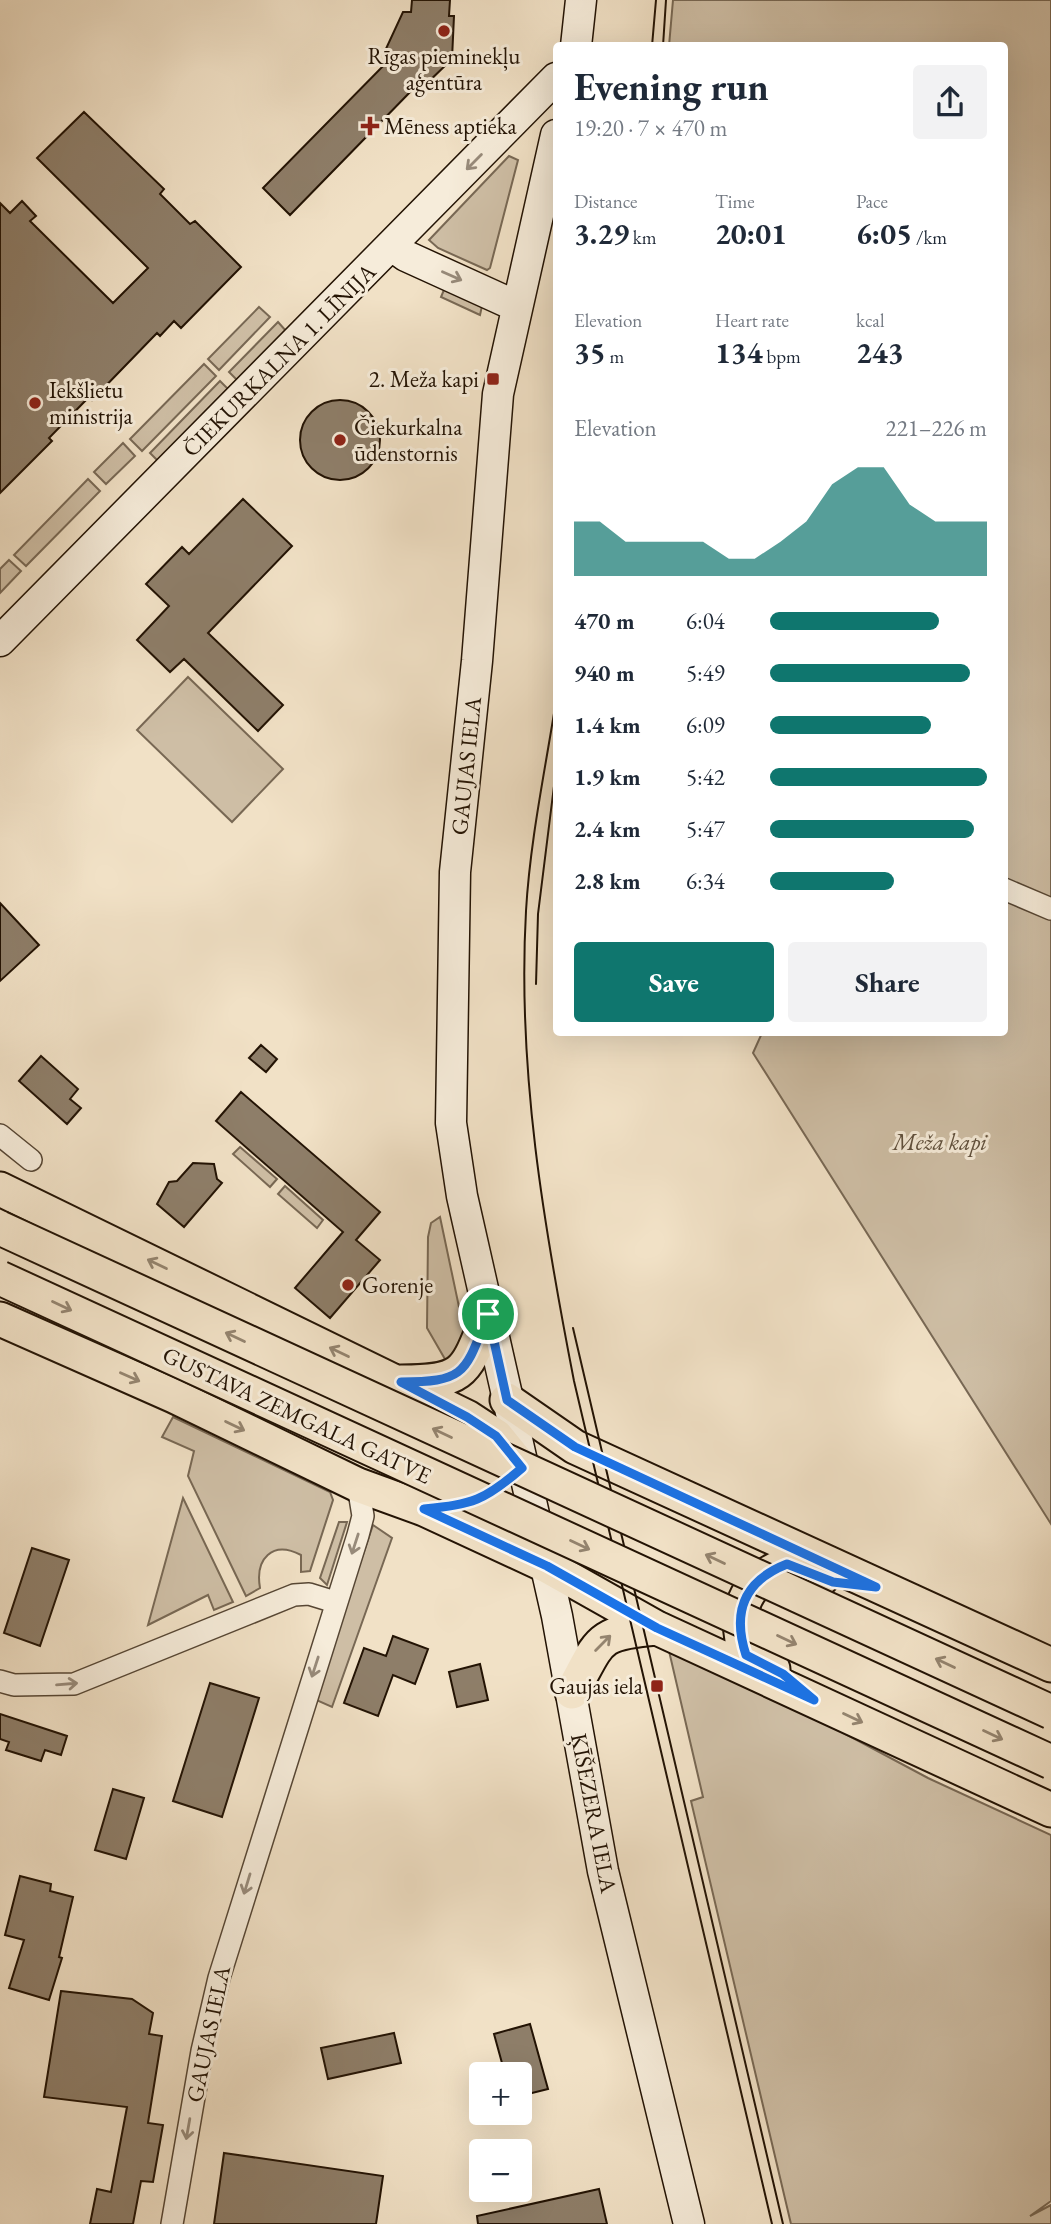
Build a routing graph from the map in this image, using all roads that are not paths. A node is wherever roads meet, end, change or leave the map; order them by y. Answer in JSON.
{"nodes":[{"id":1,"x":580,"y":0,"type":"edge"},
{"id":2,"x":576,"y":42,"type":"edge"},
{"id":3,"x":553,"y":81,"type":"edge"},
{"id":4,"x":553,"y":148,"type":"edge"},
{"id":5,"x":391,"y":246,"type":"junction"},
{"id":6,"x":516,"y":306,"type":"junction"},
{"id":7,"x":0,"y":641,"type":"edge"},
{"id":8,"x":1008,"y":891,"type":"edge"},
{"id":9,"x":1051,"y":909,"type":"edge"},
{"id":10,"x":0,"y":1135,"type":"edge"},
{"id":11,"x":31,"y":1160,"type":"dead end"},
{"id":12,"x":0,"y":1189,"type":"edge"},
{"id":13,"x":0,"y":1228,"type":"edge"},
{"id":14,"x":0,"y":1278,"type":"edge"},
{"id":15,"x":488,"y":1314,"type":"junction"},
{"id":16,"x":0,"y":1319,"type":"edge"},
{"id":17,"x":401,"y":1382,"type":"junction"},
{"id":18,"x":507,"y":1400,"type":"junction"},
{"id":19,"x":575,"y":1447,"type":"junction"},
{"id":20,"x":522,"y":1468,"type":"junction"},
{"id":21,"x":358,"y":1485,"type":"junction"},
{"id":22,"x":424,"y":1509,"type":"junction"},
{"id":23,"x":547,"y":1566,"type":"junction"},
{"id":24,"x":876,"y":1587,"type":"junction"},
{"id":25,"x":335,"y":1602,"type":"junction"},
{"id":26,"x":657,"y":1628,"type":"junction"},
{"id":27,"x":1051,"y":1665,"type":"edge"},
{"id":28,"x":0,"y":1681,"type":"edge"},
{"id":29,"x":572,"y":1692,"type":"junction"},
{"id":30,"x":814,"y":1700,"type":"junction"},
{"id":31,"x":1051,"y":1712,"type":"edge"},
{"id":32,"x":1051,"y":1762,"type":"edge"},
{"id":33,"x":1051,"y":1810,"type":"edge"},
{"id":34,"x":172,"y":2224,"type":"edge"},
{"id":35,"x":688,"y":2224,"type":"edge"}],
"edges":[{"from":1,"to":2,"type":"street"},
{"from":3,"to":5,"type":"street","name":"ČIEKURKALNA 1. LĪNIJA","one_way":true},
{"from":4,"to":6,"type":"street","name":"GAUJAS IELA"},
{"from":5,"to":6,"type":"street","one_way":true},
{"from":5,"to":7,"type":"street","name":"ČIEKURKALNA 1. LĪNIJA"},
{"from":6,"to":15,"type":"street","name":"GAUJAS IELA"},
{"from":8,"to":9,"type":"street"},
{"from":10,"to":11,"type":"street"},
{"from":17,"to":12,"type":"main road","one_way":true},
{"from":31,"to":13,"type":"main road","name":"GUSTAVA ZEMGALA GATVE","one_way":true,"bridge":true},
{"from":14,"to":32,"type":"main road","name":"GUSTAVA ZEMGALA GATVE","one_way":true,"bridge":true},
{"from":15,"to":17,"type":"main road"},
{"from":15,"to":18,"type":"street","name":"GAUJAS IELA"},
{"from":16,"to":21,"type":"main road","one_way":true},
{"from":17,"to":20,"type":"main road"},
{"from":18,"to":19,"type":"main road"},
{"from":18,"to":20,"type":"street","name":"ĶĪŠEZERA IELA"},
{"from":19,"to":20,"type":"main road"},
{"from":19,"to":24,"type":"main road"},
{"from":20,"to":22,"type":"main road"},
{"from":20,"to":23,"type":"street","name":"ĶĪŠEZERA IELA"},
{"from":21,"to":22,"type":"main road"},
{"from":21,"to":25,"type":"street","name":"GAUJAS IELA","one_way":true},
{"from":22,"to":23,"type":"main road"},
{"from":23,"to":26,"type":"main road"},
{"from":23,"to":29,"type":"street","name":"ĶĪŠEZERA IELA"},
{"from":24,"to":27,"type":"main road"},
{"from":24,"to":30,"type":"main road"},
{"from":28,"to":25,"type":"street","one_way":true},
{"from":25,"to":34,"type":"street","name":"GAUJAS IELA","one_way":true},
{"from":29,"to":26,"type":"main road","one_way":true},
{"from":26,"to":30,"type":"main road"},
{"from":29,"to":35,"type":"street","name":"ĶĪŠEZERA IELA"},
{"from":30,"to":33,"type":"main road","one_way":true}]}
